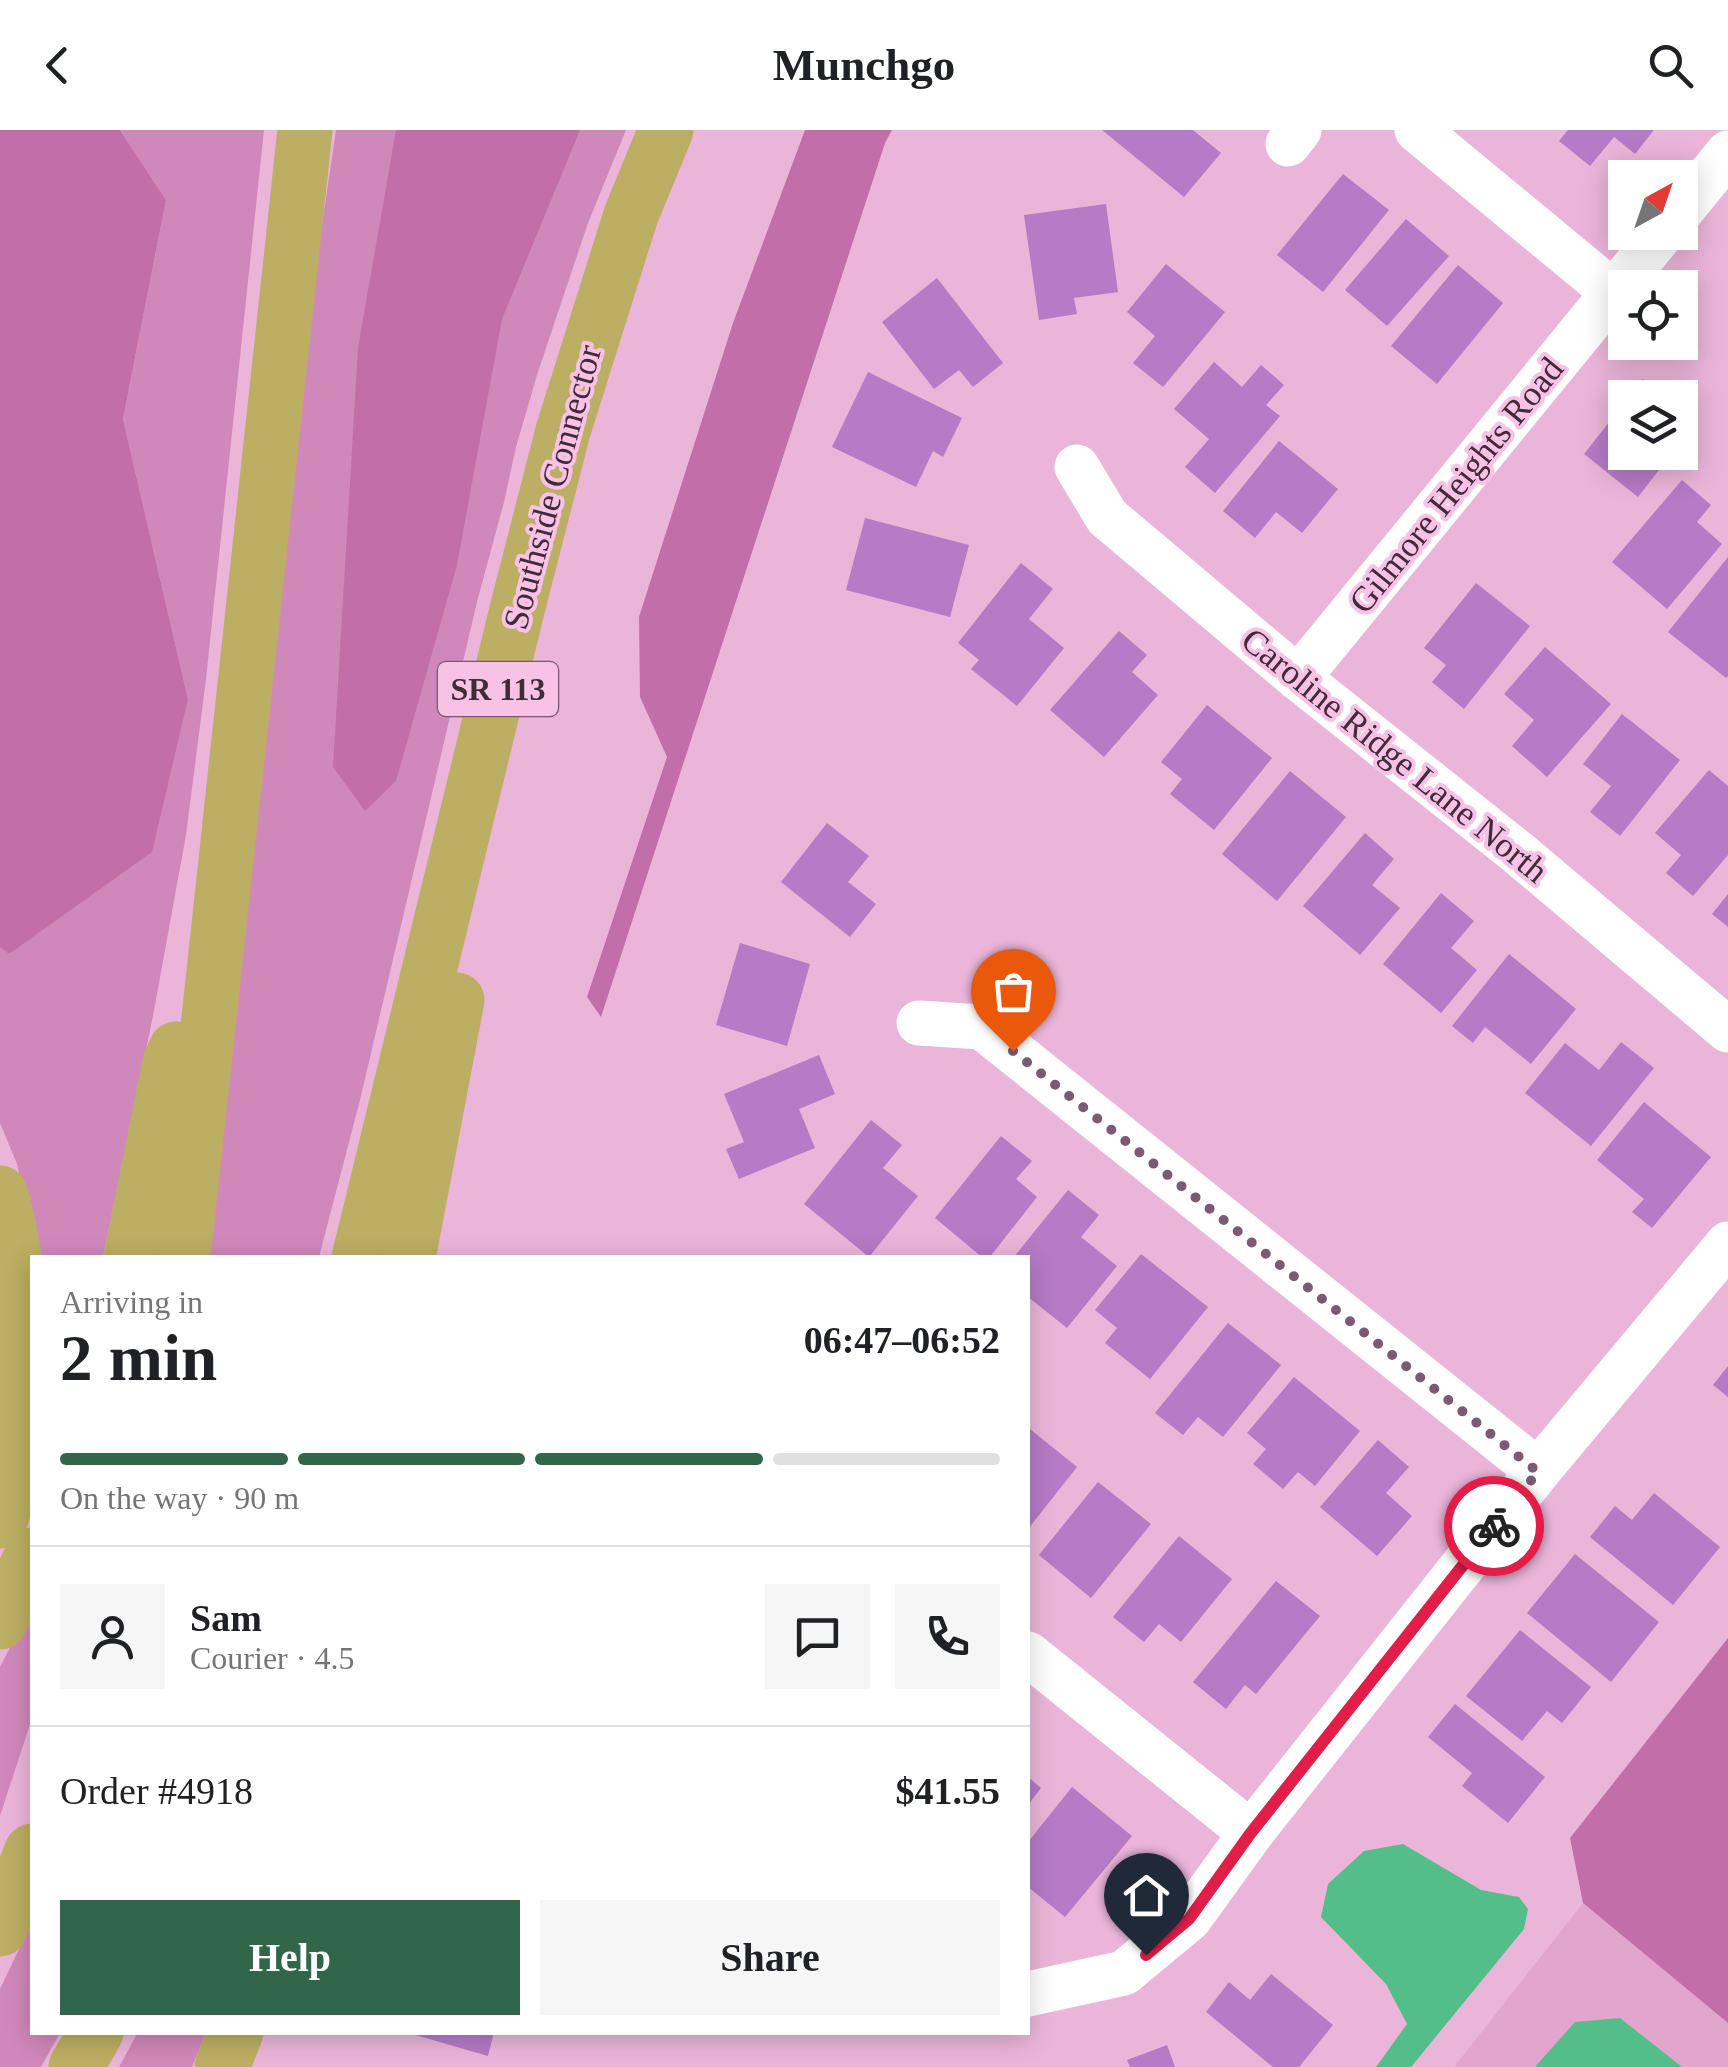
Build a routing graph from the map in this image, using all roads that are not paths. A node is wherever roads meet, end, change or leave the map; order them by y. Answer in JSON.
{"nodes":[{"id":1,"x":305,"y":130,"type":"edge"},
{"id":2,"x":666,"y":130,"type":"edge"},
{"id":3,"x":1417,"y":130,"type":"edge"},
{"id":4,"x":1728,"y":153,"type":"edge"},
{"id":5,"x":1698,"y":190,"type":"edge"},
{"id":6,"x":1649,"y":250,"type":"edge"},
{"id":7,"x":1632,"y":270,"type":"edge"},
{"id":8,"x":1608,"y":288,"type":"edge"},
{"id":9,"x":1608,"y":300,"type":"edge"},
{"id":10,"x":1077,"y":467,"type":"dead end"},
{"id":11,"x":518,"y":606,"type":"junction"},
{"id":12,"x":1298,"y":678,"type":"junction"},
{"id":13,"x":216,"y":943,"type":"junction"},
{"id":14,"x":919,"y":1023,"type":"dead end"},
{"id":15,"x":1728,"y":1030,"type":"edge"},
{"id":16,"x":0,"y":1193,"type":"edge"},
{"id":17,"x":1728,"y":1244,"type":"edge"},
{"id":18,"x":132,"y":1255,"type":"edge"},
{"id":19,"x":183,"y":1255,"type":"edge"},
{"id":20,"x":360,"y":1255,"type":"edge"},
{"id":21,"x":409,"y":1255,"type":"edge"},
{"id":22,"x":1538,"y":1472,"type":"junction"},
{"id":23,"x":0,"y":1520,"type":"edge"},
{"id":24,"x":30,"y":1559,"type":"edge"},
{"id":25,"x":0,"y":1622,"type":"edge"},
{"id":26,"x":1030,"y":1656,"type":"edge"},
{"id":27,"x":1250,"y":1834,"type":"junction"},
{"id":28,"x":30,"y":1857,"type":"edge"},
{"id":29,"x":0,"y":1929,"type":"edge"},
{"id":30,"x":1030,"y":1994,"type":"edge"},
{"id":31,"x":94,"y":2035,"type":"edge"},
{"id":32,"x":235,"y":2035,"type":"edge"},
{"id":33,"x":76,"y":2067,"type":"edge"},
{"id":34,"x":222,"y":2067,"type":"edge"}],
"edges":[{"from":1,"to":13,"type":"highway"},
{"from":2,"to":11,"type":"highway","name":"Southside Connector","number":"SR 113"},
{"from":3,"to":8,"type":"street"},
{"from":4,"to":5,"type":"street"},
{"from":6,"to":7,"type":"street","name":"Gilmore Heights Road"},
{"from":9,"to":12,"type":"street","name":"Gilmore Heights Road"},
{"from":10,"to":12,"type":"street","name":"Caroline Ridge Lane North"},
{"from":11,"to":20,"type":"highway","name":"Southside Connector","number":"SR 113"},
{"from":11,"to":21,"type":"highway"},
{"from":12,"to":15,"type":"street","name":"Caroline Ridge Lane North"},
{"from":13,"to":18,"type":"highway"},
{"from":13,"to":19,"type":"highway"},
{"from":14,"to":22,"type":"street"},
{"from":16,"to":23,"type":"highway"},
{"from":17,"to":22,"type":"street"},
{"from":22,"to":27,"type":"street"},
{"from":24,"to":25,"type":"highway"},
{"from":26,"to":27,"type":"street"},
{"from":27,"to":30,"type":"street"},
{"from":28,"to":29,"type":"highway"},
{"from":31,"to":33,"type":"highway"},
{"from":32,"to":34,"type":"highway"}]}
